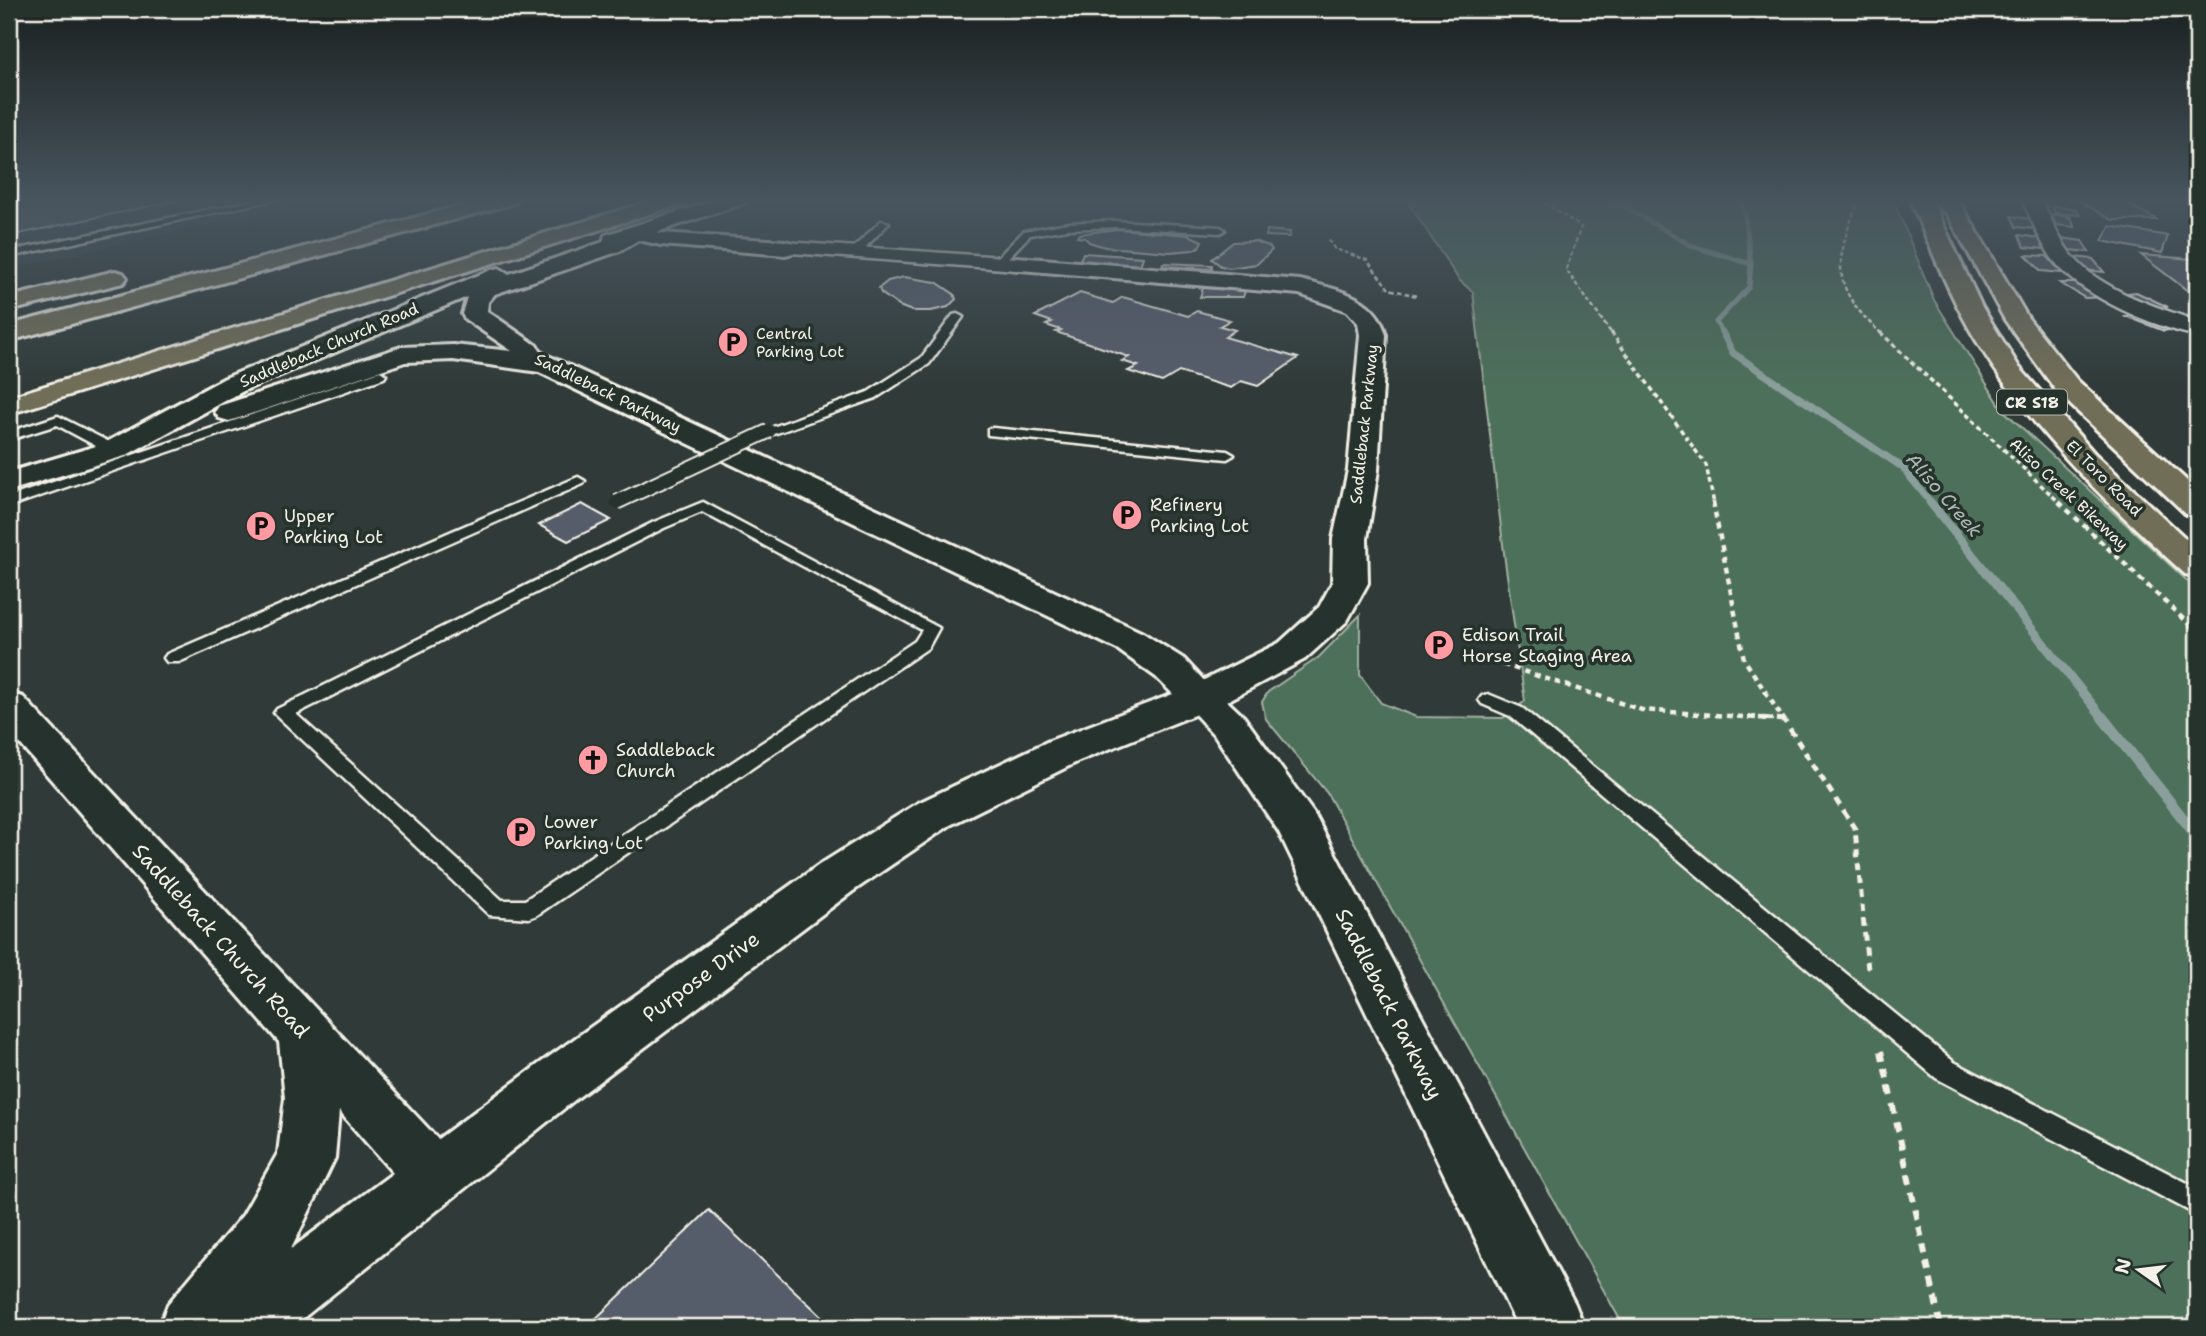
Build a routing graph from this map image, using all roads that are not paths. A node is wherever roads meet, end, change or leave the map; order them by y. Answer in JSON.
{"nodes":[{"id":1,"x":276,"y":261,"type":"edge"},
{"id":2,"x":416,"y":261,"type":"edge"},
{"id":3,"x":477,"y":261,"type":"edge"},
{"id":4,"x":543,"y":261,"type":"edge"},
{"id":5,"x":565,"y":261,"type":"edge"},
{"id":6,"x":970,"y":261,"type":"edge"},
{"id":7,"x":1009,"y":261,"type":"edge"},
{"id":8,"x":1950,"y":261,"type":"edge"},
{"id":9,"x":1984,"y":261,"type":"edge"},
{"id":10,"x":2066,"y":261,"type":"edge"},
{"id":11,"x":1007,"y":264,"type":"junction"},
{"id":12,"x":131,"y":274,"type":"dead end"},
{"id":13,"x":9,"y":304,"type":"edge"},
{"id":14,"x":957,"y":317,"type":"dead end"},
{"id":15,"x":195,"y":325,"type":"dead end"},
{"id":16,"x":2197,"y":329,"type":"edge"},
{"id":17,"x":9,"y":333,"type":"edge"},
{"id":18,"x":545,"y":365,"type":"junction"},
{"id":19,"x":380,"y":375,"type":"dead end"},
{"id":20,"x":9,"y":406,"type":"edge"},
{"id":21,"x":993,"y":432,"type":"dead end"},
{"id":22,"x":9,"y":436,"type":"edge"},
{"id":23,"x":114,"y":450,"type":"junction"},
{"id":24,"x":1227,"y":455,"type":"dead end"},
{"id":25,"x":578,"y":481,"type":"dead end"},
{"id":26,"x":11,"y":492,"type":"edge"},
{"id":27,"x":617,"y":502,"type":"dead end"},
{"id":28,"x":2197,"y":507,"type":"edge"},
{"id":29,"x":2197,"y":567,"type":"edge"},
{"id":30,"x":173,"y":658,"type":"dead end"},
{"id":31,"x":1200,"y":698,"type":"junction"},
{"id":32,"x":1488,"y":700,"type":"dead end"},
{"id":33,"x":9,"y":706,"type":"edge"},
{"id":34,"x":283,"y":713,"type":"joint"},
{"id":35,"x":305,"y":1035,"type":"junction"},
{"id":36,"x":433,"y":1175,"type":"junction"},
{"id":37,"x":2197,"y":1202,"type":"edge"},
{"id":38,"x":191,"y":1327,"type":"edge"},
{"id":39,"x":247,"y":1327,"type":"edge"},
{"id":40,"x":1552,"y":1327,"type":"edge"}],
"edges":[{"from":1,"to":17,"type":"main road"},
{"from":2,"to":15,"type":"main road"},
{"from":3,"to":20,"type":"main road"},
{"from":4,"to":23,"type":"main road","name":"Saddleback Church Road"},
{"from":5,"to":18,"type":"main road","name":"Saddleback Parkway"},
{"from":6,"to":11,"type":"street","name":"Saddleback Parkway"},
{"from":7,"to":11,"type":"lane"},
{"from":8,"to":29,"type":"main road","name":"El Toro Road","number":"CR S18"},
{"from":9,"to":28,"type":"main road","number":"CR S18"},
{"from":10,"to":16,"type":"street"},
{"from":11,"to":31,"type":"main road","name":"Saddleback Parkway"},
{"from":12,"to":13,"type":"main road"},
{"from":14,"to":27,"type":"lane","bridge":true},
{"from":18,"to":23,"type":"main road"},
{"from":18,"to":31,"type":"main road","name":"Saddleback Parkway"},
{"from":19,"to":26,"type":"lane"},
{"from":21,"to":24,"type":"lane"},
{"from":22,"to":23,"type":"lane"},
{"from":23,"to":26,"type":"main road","name":"Saddleback Church Road"},
{"from":25,"to":30,"type":"lane"},
{"from":31,"to":36,"type":"main road","name":"Purpose Drive"},
{"from":31,"to":40,"type":"main road","name":"Saddleback Parkway"},
{"from":32,"to":37,"type":"lane"},
{"from":33,"to":35,"type":"main road","name":"Saddleback Church Road"},
{"from":34,"to":34,"type":"lane"},
{"from":35,"to":36,"type":"main road","name":"Saddleback Church Road"},
{"from":35,"to":38,"type":"main road"},
{"from":36,"to":39,"type":"main road","name":"Purpose Drive"}]}
